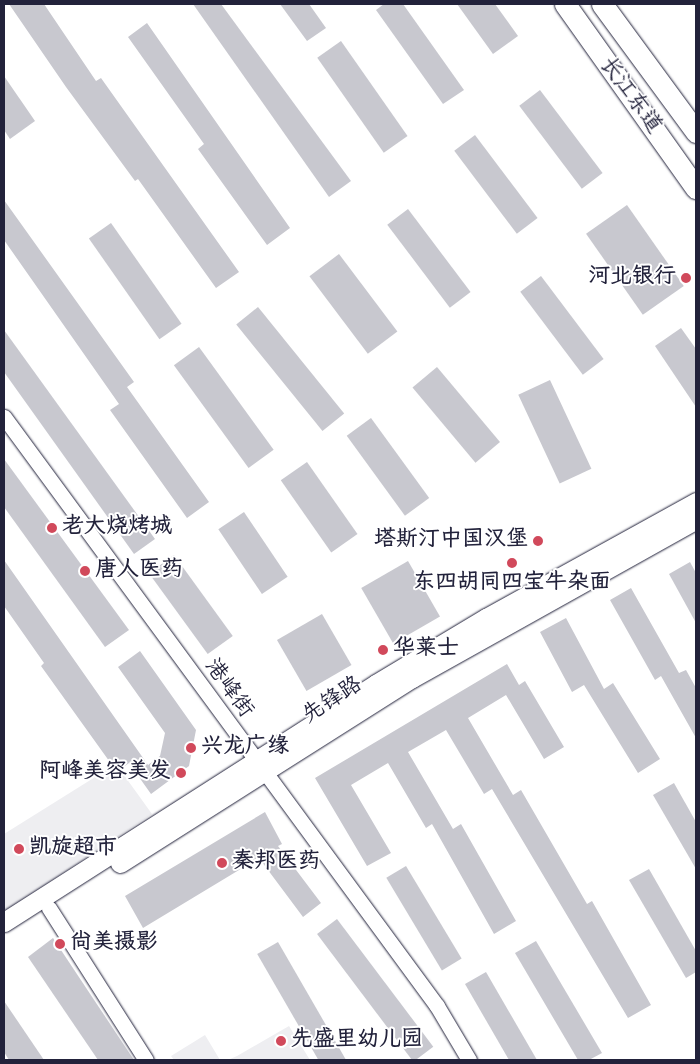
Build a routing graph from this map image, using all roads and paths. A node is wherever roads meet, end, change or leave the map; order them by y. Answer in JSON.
{"nodes":[{"id":1,"x":564,"y":4,"type":"edge"},
{"id":2,"x":602,"y":4,"type":"edge"},
{"id":3,"x":696,"y":132,"type":"edge"},
{"id":4,"x":696,"y":188,"type":"edge"},
{"id":5,"x":4,"y":417,"type":"edge"},
{"id":6,"x":696,"y":502,"type":"edge"},
{"id":7,"x":696,"y":519,"type":"edge"},
{"id":8,"x":259,"y":767,"type":"junction"},
{"id":9,"x":49,"y":908,"type":"junction"},
{"id":10,"x":4,"y":922,"type":"edge"},
{"id":11,"x":4,"y":936,"type":"edge"},
{"id":12,"x":146,"y":1060,"type":"edge"},
{"id":13,"x":469,"y":1060,"type":"edge"}],
"edges":[{"from":1,"to":4,"type":"main road","name":"长江东道"},
{"from":2,"to":3,"type":"main road","name":"长江东道"},
{"from":5,"to":8,"type":"street","name":"港峰街"},
{"from":6,"to":8,"type":"street"},
{"from":7,"to":8,"type":"street","name":"先锋路"},
{"from":8,"to":9,"type":"street","name":"先锋路"},
{"from":8,"to":10,"type":"street"},
{"from":8,"to":13,"type":"street","name":"港峰街"},
{"from":9,"to":11,"type":"street","name":"先锋路"},
{"from":9,"to":12,"type":"street"}]}
